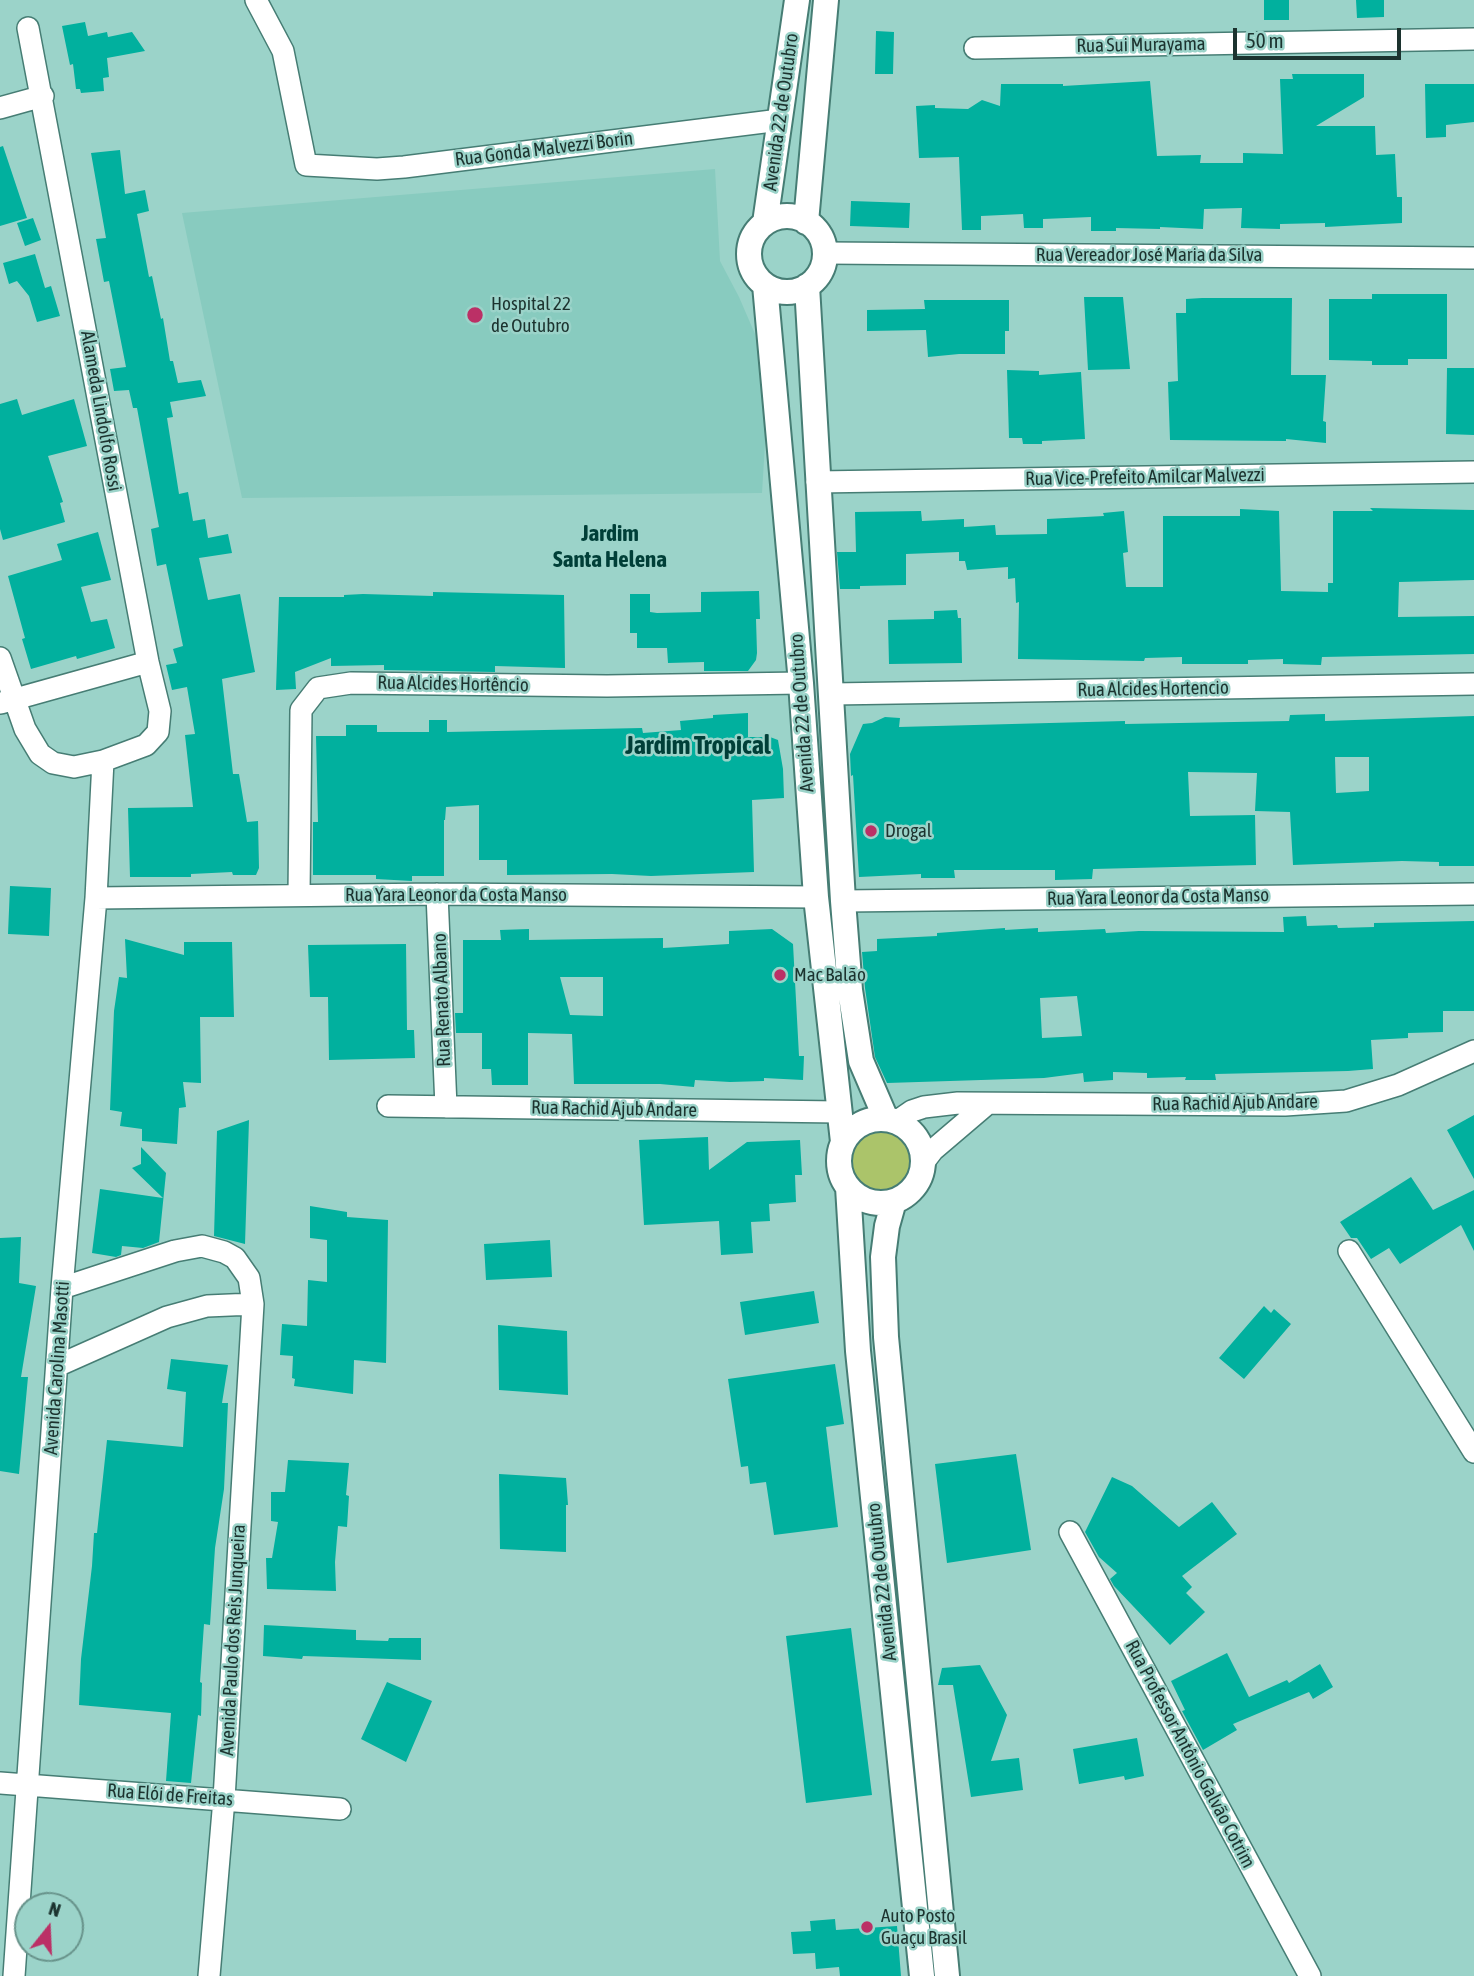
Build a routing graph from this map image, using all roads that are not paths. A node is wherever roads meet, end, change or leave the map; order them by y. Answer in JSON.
{"nodes":[{"id":1,"x":256,"y":0,"type":"edge"},
{"id":2,"x":797,"y":0,"type":"edge"},
{"id":3,"x":826,"y":0,"type":"edge"},
{"id":4,"x":29,"y":28,"type":"dead end"},
{"id":5,"x":1474,"y":39,"type":"edge"},
{"id":6,"x":975,"y":48,"type":"dead end"},
{"id":7,"x":43,"y":96,"type":"junction"},
{"id":8,"x":0,"y":108,"type":"edge"},
{"id":9,"x":780,"y":120,"type":"junction"},
{"id":10,"x":806,"y":222,"type":"junction"},
{"id":11,"x":765,"y":223,"type":"junction"},
{"id":12,"x":825,"y":253,"type":"junction"},
{"id":13,"x":1474,"y":258,"type":"edge"},
{"id":14,"x":765,"y":285,"type":"junction"},
{"id":15,"x":807,"y":286,"type":"junction"},
{"id":16,"x":1474,"y":472,"type":"edge"},
{"id":17,"x":817,"y":482,"type":"junction"},
{"id":18,"x":0,"y":658,"type":"edge"},
{"id":19,"x":148,"y":662,"type":"junction"},
{"id":20,"x":801,"y":683,"type":"junction"},
{"id":21,"x":1474,"y":684,"type":"edge"},
{"id":22,"x":832,"y":694,"type":"junction"},
{"id":23,"x":6,"y":702,"type":"edge"},
{"id":24,"x":103,"y":761,"type":"junction"},
{"id":25,"x":437,"y":894,"type":"junction"},
{"id":26,"x":1474,"y":894,"type":"edge"},
{"id":27,"x":299,"y":895,"type":"junction"},
{"id":28,"x":96,"y":898,"type":"junction"},
{"id":29,"x":816,"y":898,"type":"junction"},
{"id":30,"x":843,"y":901,"type":"junction"},
{"id":31,"x":1474,"y":1051,"type":"edge"},
{"id":32,"x":987,"y":1104,"type":"junction"},
{"id":33,"x":388,"y":1106,"type":"dead end"},
{"id":34,"x":446,"y":1107,"type":"junction"},
{"id":35,"x":839,"y":1112,"type":"junction"},
{"id":36,"x":891,"y":1120,"type":"junction"},
{"id":37,"x":843,"y":1142,"type":"junction"},
{"id":38,"x":923,"y":1163,"type":"junction"},
{"id":39,"x":848,"y":1187,"type":"junction"},
{"id":40,"x":894,"y":1201,"type":"junction"},
{"id":41,"x":1349,"y":1251,"type":"dead end"},
{"id":42,"x":62,"y":1288,"type":"junction"},
{"id":43,"x":253,"y":1304,"type":"junction"},
{"id":44,"x":57,"y":1366,"type":"junction"},
{"id":45,"x":1474,"y":1452,"type":"edge"},
{"id":46,"x":1070,"y":1532,"type":"dead end"},
{"id":47,"x":0,"y":1783,"type":"edge"},
{"id":48,"x":27,"y":1785,"type":"junction"},
{"id":49,"x":224,"y":1799,"type":"junction"},
{"id":50,"x":340,"y":1809,"type":"dead end"},
{"id":51,"x":14,"y":1976,"type":"edge"},
{"id":52,"x":209,"y":1976,"type":"edge"},
{"id":53,"x":922,"y":1976,"type":"edge"},
{"id":54,"x":947,"y":1976,"type":"edge"},
{"id":55,"x":1310,"y":1976,"type":"edge"}],
"edges":[{"from":1,"to":9,"type":"street","name":"Rua Gonda Malvezzi Borin"},
{"from":2,"to":9,"type":"street","name":"Avenida 22 de Outubro"},
{"from":3,"to":10,"type":"street","name":"Avenida 22 de Outubro"},
{"from":4,"to":7,"type":"street","name":"Alameda Lindolfo Rossi"},
{"from":5,"to":6,"type":"street","name":"Rua Sui Murayama"},
{"from":7,"to":8,"type":"street"},
{"from":7,"to":19,"type":"street","name":"Alameda Lindolfo Rossi"},
{"from":9,"to":11,"type":"street","name":"Avenida 22 de Outubro"},
{"from":10,"to":11,"type":"street","name":"Avenida 22 de Outubro"},
{"from":10,"to":12,"type":"street"},
{"from":11,"to":14,"type":"street","name":"Avenida 22 de Outubro"},
{"from":12,"to":13,"type":"street","name":"Rua Vereador José Maria da Silva"},
{"from":12,"to":15,"type":"street"},
{"from":14,"to":15,"type":"street"},
{"from":14,"to":20,"type":"street","name":"Avenida 22 de Outubro"},
{"from":15,"to":17,"type":"street","name":"Avenida 22 de Outubro"},
{"from":16,"to":17,"type":"street","name":"Rua Vice-Prefeito Amilcar Malvezzi"},
{"from":17,"to":22,"type":"street","name":"Avenida 22 de Outubro"},
{"from":18,"to":23,"type":"street"},
{"from":19,"to":23,"type":"street"},
{"from":19,"to":24,"type":"street","name":"Alameda Lindolfo Rossi"},
{"from":20,"to":27,"type":"street","name":"Rua Alcides Hortêncio"},
{"from":20,"to":29,"type":"street","name":"Avenida 22 de Outubro"},
{"from":21,"to":22,"type":"street","name":"Rua Alcides Hortencio"},
{"from":22,"to":30,"type":"street","name":"Avenida 22 de Outubro"},
{"from":23,"to":24,"type":"street"},
{"from":24,"to":28,"type":"street","name":"Avenida Carolina Masotti"},
{"from":25,"to":27,"type":"street","name":"Rua Yara Leonor da Costa Manso"},
{"from":25,"to":29,"type":"street","name":"Rua Yara Leonor da Costa Manso"},
{"from":25,"to":34,"type":"street","name":"Rua Renato Albano"},
{"from":26,"to":30,"type":"street","name":"Rua Yara Leonor da Costa Manso"},
{"from":27,"to":28,"type":"street","name":"Rua Yara Leonor da Costa Manso"},
{"from":28,"to":42,"type":"street","name":"Avenida Carolina Masotti"},
{"from":29,"to":35,"type":"street","name":"Avenida 22 de Outubro"},
{"from":30,"to":36,"type":"street","name":"Avenida 22 de Outubro"},
{"from":31,"to":32,"type":"street","name":"Rua Rachid Ajub Andare"},
{"from":32,"to":36,"type":"street","name":"Rua Rachid Ajub Andare"},
{"from":32,"to":38,"type":"street"},
{"from":33,"to":34,"type":"street","name":"Rua Rachid Ajub Andare"},
{"from":34,"to":35,"type":"street","name":"Rua Rachid Ajub Andare"},
{"from":35,"to":37,"type":"street","name":"Avenida 22 de Outubro"},
{"from":36,"to":37,"type":"street"},
{"from":36,"to":38,"type":"street"},
{"from":37,"to":39,"type":"street"},
{"from":38,"to":40,"type":"street"},
{"from":39,"to":40,"type":"street"},
{"from":39,"to":53,"type":"street","name":"Avenida 22 de Outubro"},
{"from":40,"to":54,"type":"street","name":"Avenida 22 de Outubro"},
{"from":41,"to":45,"type":"street"},
{"from":42,"to":43,"type":"street","name":"Avenida Paulo dos Reis Junqueira"},
{"from":42,"to":44,"type":"street","name":"Avenida Carolina Masotti"},
{"from":43,"to":44,"type":"street"},
{"from":43,"to":49,"type":"street","name":"Avenida Paulo dos Reis Junqueira"},
{"from":44,"to":48,"type":"street","name":"Avenida Carolina Masotti"},
{"from":46,"to":55,"type":"street","name":"Rua Professor Antônio Galvão Cotrim"},
{"from":47,"to":48,"type":"street","name":"Rua Elói de Freitas"},
{"from":48,"to":49,"type":"street","name":"Rua Elói de Freitas"},
{"from":48,"to":51,"type":"street","name":"Avenida Carolina Masotti"},
{"from":49,"to":50,"type":"street","name":"Rua Elói de Freitas"},
{"from":49,"to":52,"type":"street","name":"Avenida Paulo dos Reis Junqueira"}]}
